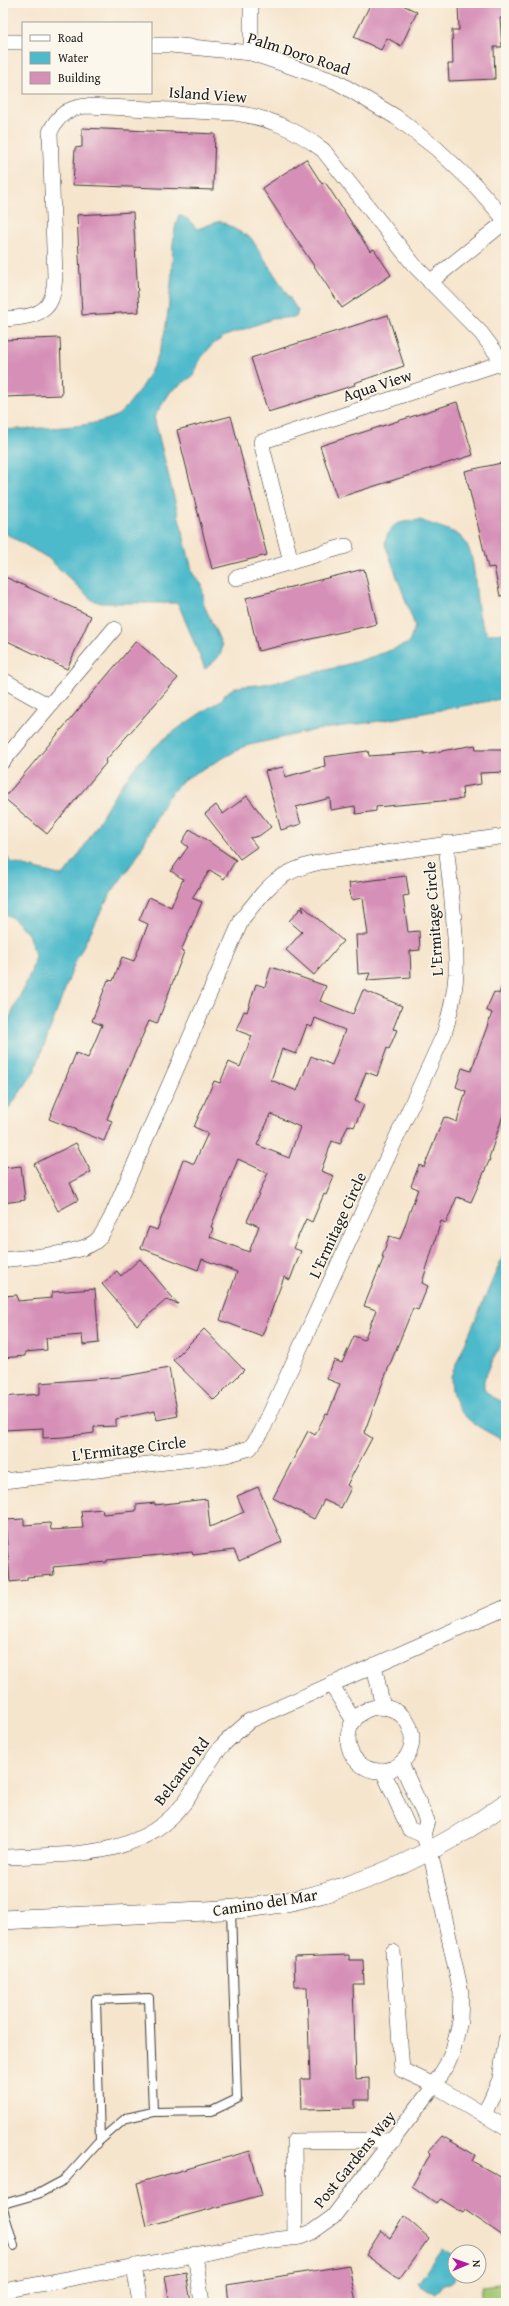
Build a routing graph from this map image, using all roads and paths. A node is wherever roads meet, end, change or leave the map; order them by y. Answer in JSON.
{"nodes":[{"id":1,"x":251,"y":3,"type":"edge"},
{"id":2,"x":3,"y":42,"type":"edge"},
{"id":3,"x":22,"y":42,"type":"edge"},
{"id":4,"x":152,"y":45,"type":"edge"},
{"id":5,"x":251,"y":53,"type":"junction"},
{"id":6,"x":506,"y":221,"type":"edge"},
{"id":7,"x":430,"y":282,"type":"junction"},
{"id":8,"x":3,"y":319,"type":"edge"},
{"id":9,"x":505,"y":364,"type":"edge"},
{"id":10,"x":346,"y":546,"type":"dead end"},
{"id":11,"x":291,"y":562,"type":"junction"},
{"id":12,"x":236,"y":578,"type":"dead end"},
{"id":13,"x":114,"y":629,"type":"dead end"},
{"id":14,"x":3,"y":680,"type":"edge"},
{"id":15,"x":49,"y":706,"type":"junction"},
{"id":16,"x":3,"y":761,"type":"edge"},
{"id":17,"x":506,"y":836,"type":"edge"},
{"id":18,"x":446,"y":843,"type":"junction"},
{"id":19,"x":3,"y":1260,"type":"edge"},
{"id":20,"x":3,"y":1481,"type":"edge"},
{"id":21,"x":506,"y":1607,"type":"edge"},
{"id":22,"x":374,"y":1665,"type":"junction"},
{"id":23,"x":331,"y":1684,"type":"junction"},
{"id":24,"x":384,"y":1708,"type":"junction"},
{"id":25,"x":354,"y":1721,"type":"junction"},
{"id":26,"x":401,"y":1763,"type":"junction"},
{"id":27,"x":383,"y":1771,"type":"junction"},
{"id":28,"x":506,"y":1803,"type":"edge"},
{"id":29,"x":427,"y":1843,"type":"junction"},
{"id":30,"x":3,"y":1857,"type":"edge"},
{"id":31,"x":231,"y":1910,"type":"junction"},
{"id":32,"x":3,"y":1920,"type":"edge"},
{"id":33,"x":393,"y":1952,"type":"dead end"},
{"id":34,"x":506,"y":2040,"type":"edge"},
{"id":35,"x":434,"y":2085,"type":"junction"},
{"id":36,"x":153,"y":2112,"type":"junction"},
{"id":37,"x":484,"y":2115,"type":"junction"},
{"id":38,"x":506,"y":2128,"type":"edge"},
{"id":39,"x":100,"y":2140,"type":"junction"},
{"id":40,"x":394,"y":2140,"type":"junction"},
{"id":41,"x":3,"y":2204,"type":"edge"},
{"id":42,"x":3,"y":2209,"type":"edge"},
{"id":43,"x":295,"y":2238,"type":"junction"},
{"id":44,"x":14,"y":2246,"type":"dead end"},
{"id":45,"x":195,"y":2254,"type":"junction"},
{"id":46,"x":134,"y":2266,"type":"junction"},
{"id":47,"x":3,"y":2290,"type":"edge"},
{"id":48,"x":140,"y":2303,"type":"edge"},
{"id":49,"x":202,"y":2303,"type":"edge"}],
"edges":[{"from":1,"to":5,"type":"street"},
{"from":2,"to":3,"type":"street"},
{"from":4,"to":5,"type":"street","name":"Palm Doro Road"},
{"from":5,"to":6,"type":"street","name":"Palm Doro Road"},
{"from":6,"to":7,"type":"street"},
{"from":7,"to":8,"type":"street","name":"Island View"},
{"from":7,"to":9,"type":"street","name":"Island View"},
{"from":9,"to":11,"type":"street","name":"Aqua View"},
{"from":10,"to":11,"type":"street"},
{"from":11,"to":12,"type":"street"},
{"from":13,"to":15,"type":"street"},
{"from":14,"to":15,"type":"street"},
{"from":15,"to":16,"type":"street"},
{"from":17,"to":18,"type":"street"},
{"from":18,"to":19,"type":"street","name":"L'Ermitage Circle"},
{"from":18,"to":20,"type":"street","name":"L'Ermitage Circle"},
{"from":21,"to":22,"type":"street","name":"Belcanto Rd"},
{"from":22,"to":23,"type":"street","name":"Belcanto Rd"},
{"from":22,"to":24,"type":"street"},
{"from":23,"to":25,"type":"street"},
{"from":23,"to":30,"type":"street","name":"Belcanto Rd"},
{"from":24,"to":25,"type":"street"},
{"from":24,"to":26,"type":"street"},
{"from":25,"to":27,"type":"street"},
{"from":26,"to":27,"type":"street"},
{"from":26,"to":29,"type":"street"},
{"from":27,"to":29,"type":"street"},
{"from":28,"to":29,"type":"street","name":"Camino del Mar"},
{"from":29,"to":31,"type":"street","name":"Camino del Mar"},
{"from":29,"to":35,"type":"street","name":"Post Gardens Way"},
{"from":31,"to":32,"type":"street","name":"Camino del Mar"},
{"from":31,"to":36,"type":"lane"},
{"from":33,"to":35,"type":"street"},
{"from":34,"to":37,"type":"street"},
{"from":35,"to":37,"type":"street"},
{"from":35,"to":40,"type":"street","name":"Post Gardens Way"},
{"from":36,"to":39,"type":"lane"},
{"from":36,"to":39,"type":"lane"},
{"from":37,"to":38,"type":"street"},
{"from":39,"to":41,"type":"lane"},
{"from":40,"to":43,"type":"street","name":"Post Gardens Way"},
{"from":40,"to":43,"type":"street"},
{"from":42,"to":44,"type":"lane"},
{"from":43,"to":45,"type":"street","name":"Post Gardens Way"},
{"from":45,"to":46,"type":"street","name":"Post Gardens Way"},
{"from":45,"to":49,"type":"street"},
{"from":46,"to":47,"type":"street","name":"Post Gardens Way"},
{"from":46,"to":48,"type":"street"}]}
